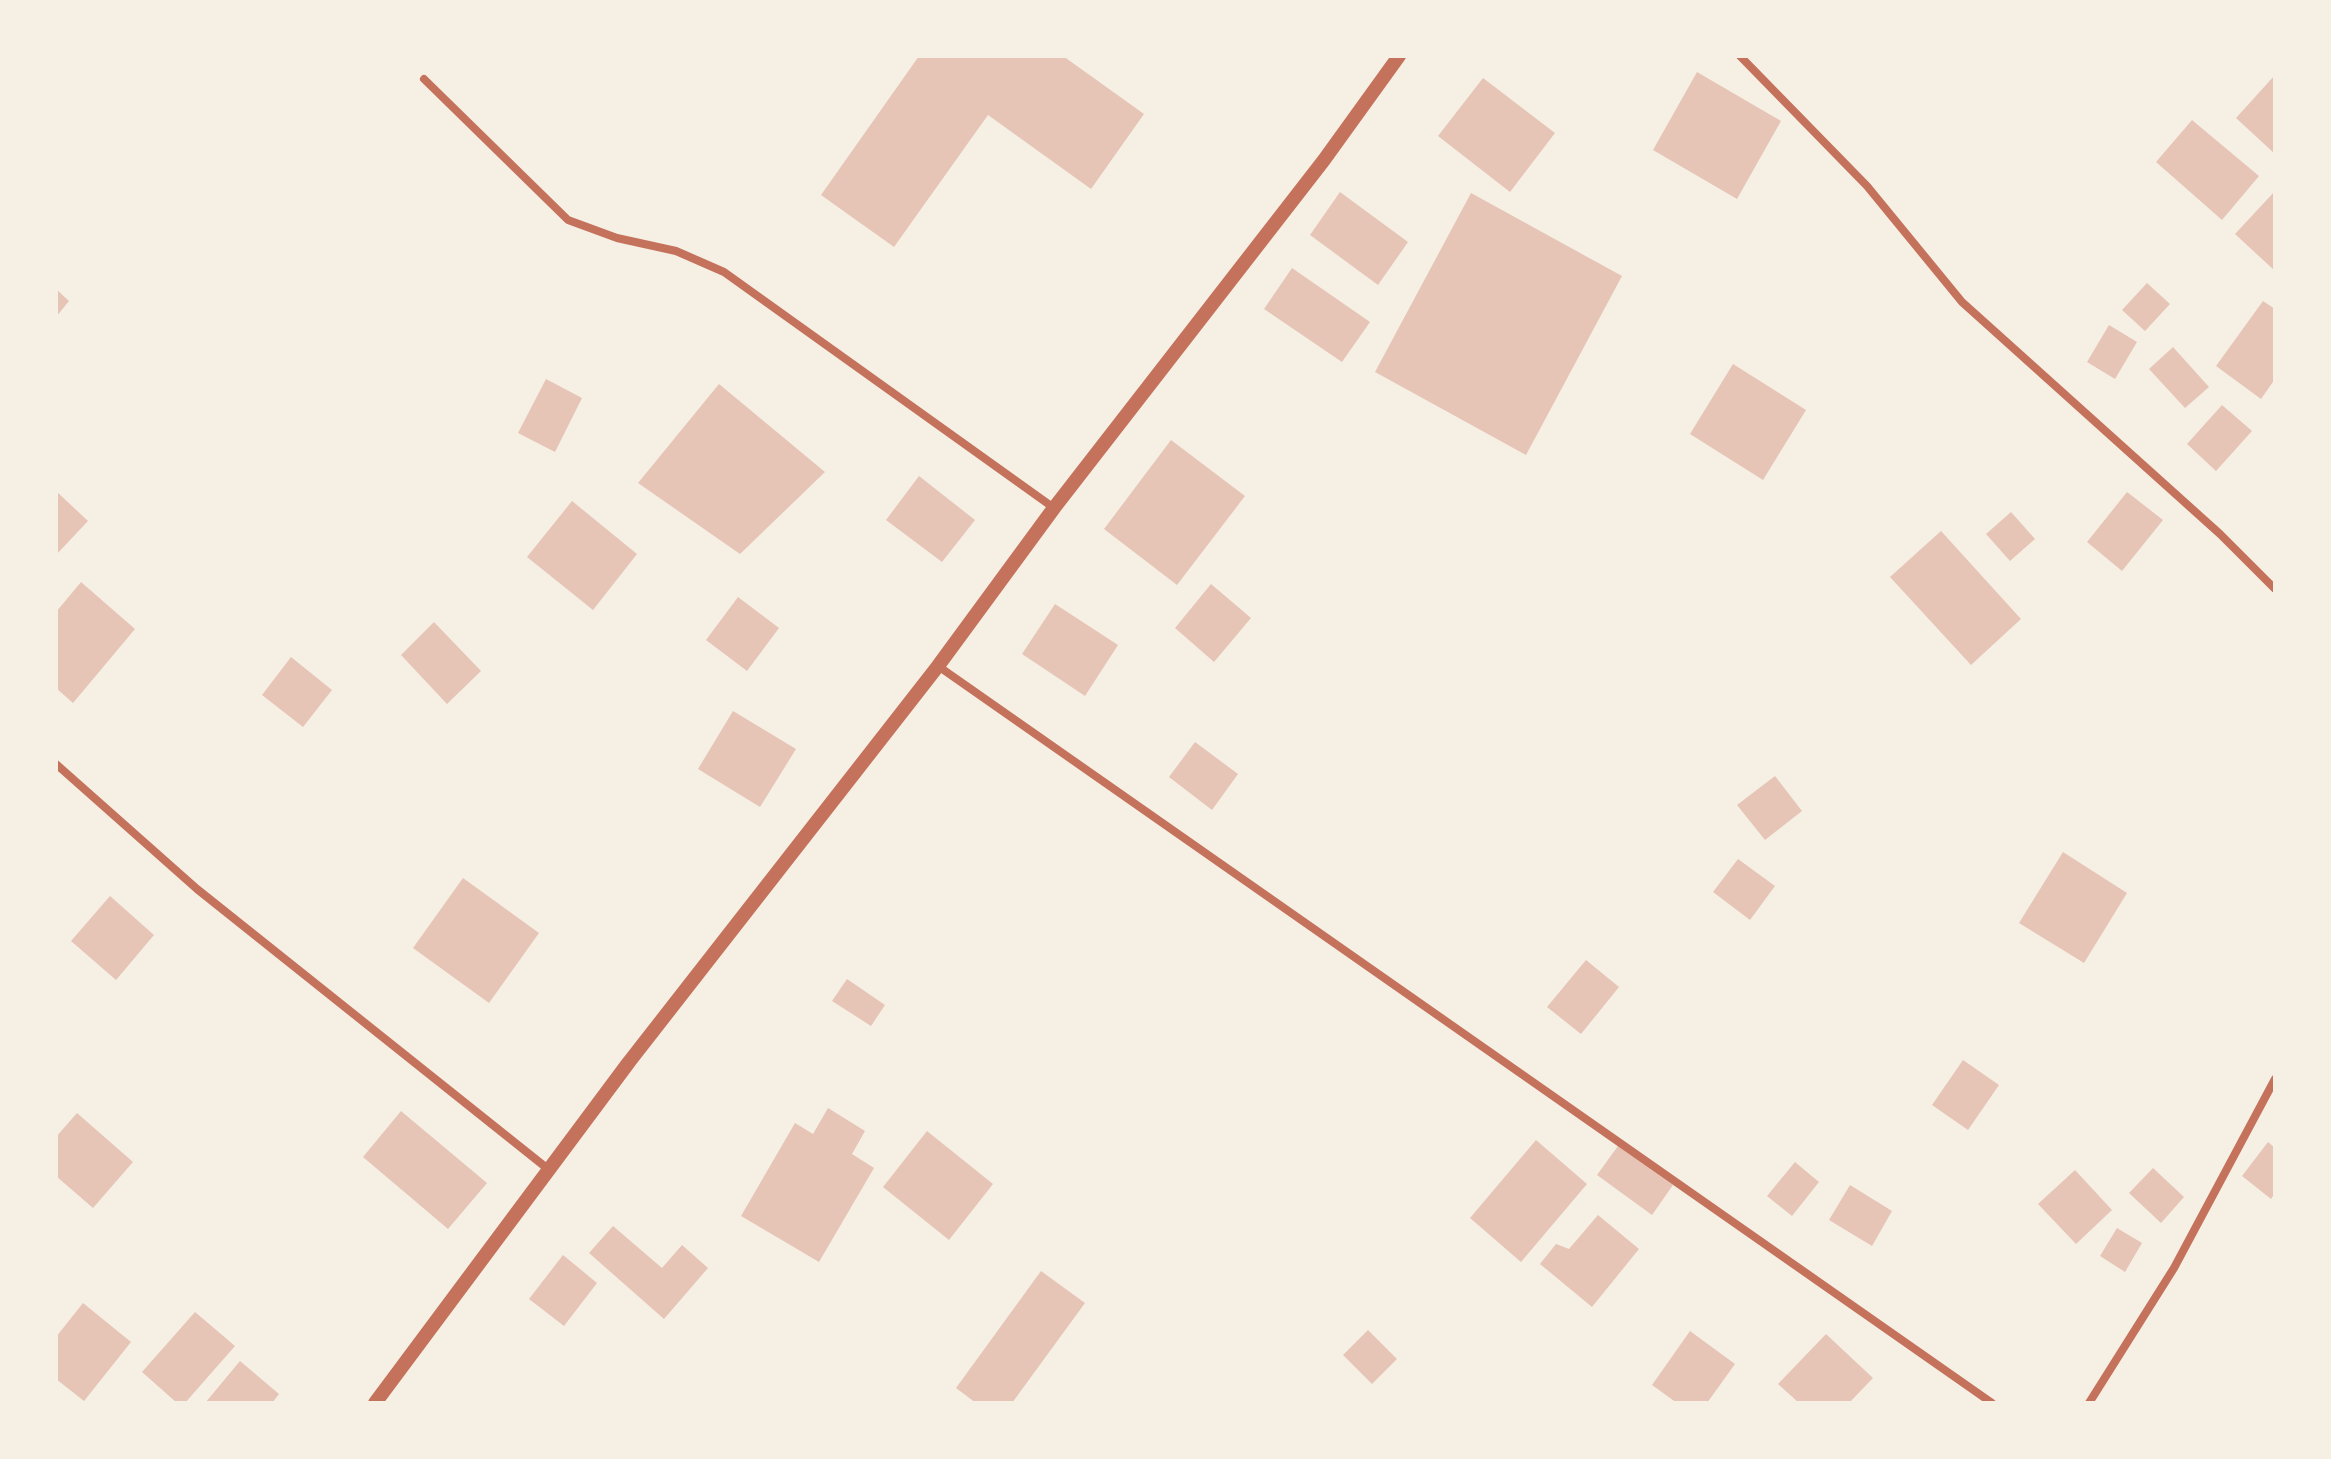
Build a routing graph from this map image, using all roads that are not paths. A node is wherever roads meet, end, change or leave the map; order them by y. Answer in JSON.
{"nodes":[{"id":1,"x":1399,"y":56,"type":"edge"},
{"id":2,"x":1740,"y":56,"type":"edge"},
{"id":3,"x":424,"y":79,"type":"dead end"},
{"id":4,"x":1054,"y":508,"type":"junction"},
{"id":5,"x":2275,"y":589,"type":"edge"},
{"id":6,"x":938,"y":666,"type":"junction"},
{"id":7,"x":56,"y":764,"type":"edge"},
{"id":8,"x":2275,"y":1079,"type":"edge"},
{"id":9,"x":548,"y":1169,"type":"junction"},
{"id":10,"x":375,"y":1403,"type":"edge"},
{"id":11,"x":1992,"y":1403,"type":"edge"},
{"id":12,"x":2089,"y":1403,"type":"edge"}],
"edges":[{"from":1,"to":4,"type":"street"},
{"from":2,"to":5,"type":"street"},
{"from":3,"to":4,"type":"street"},
{"from":4,"to":6,"type":"street"},
{"from":6,"to":9,"type":"street"},
{"from":6,"to":11,"type":"street"},
{"from":7,"to":9,"type":"street"},
{"from":8,"to":12,"type":"street"},
{"from":9,"to":10,"type":"street"}]}
